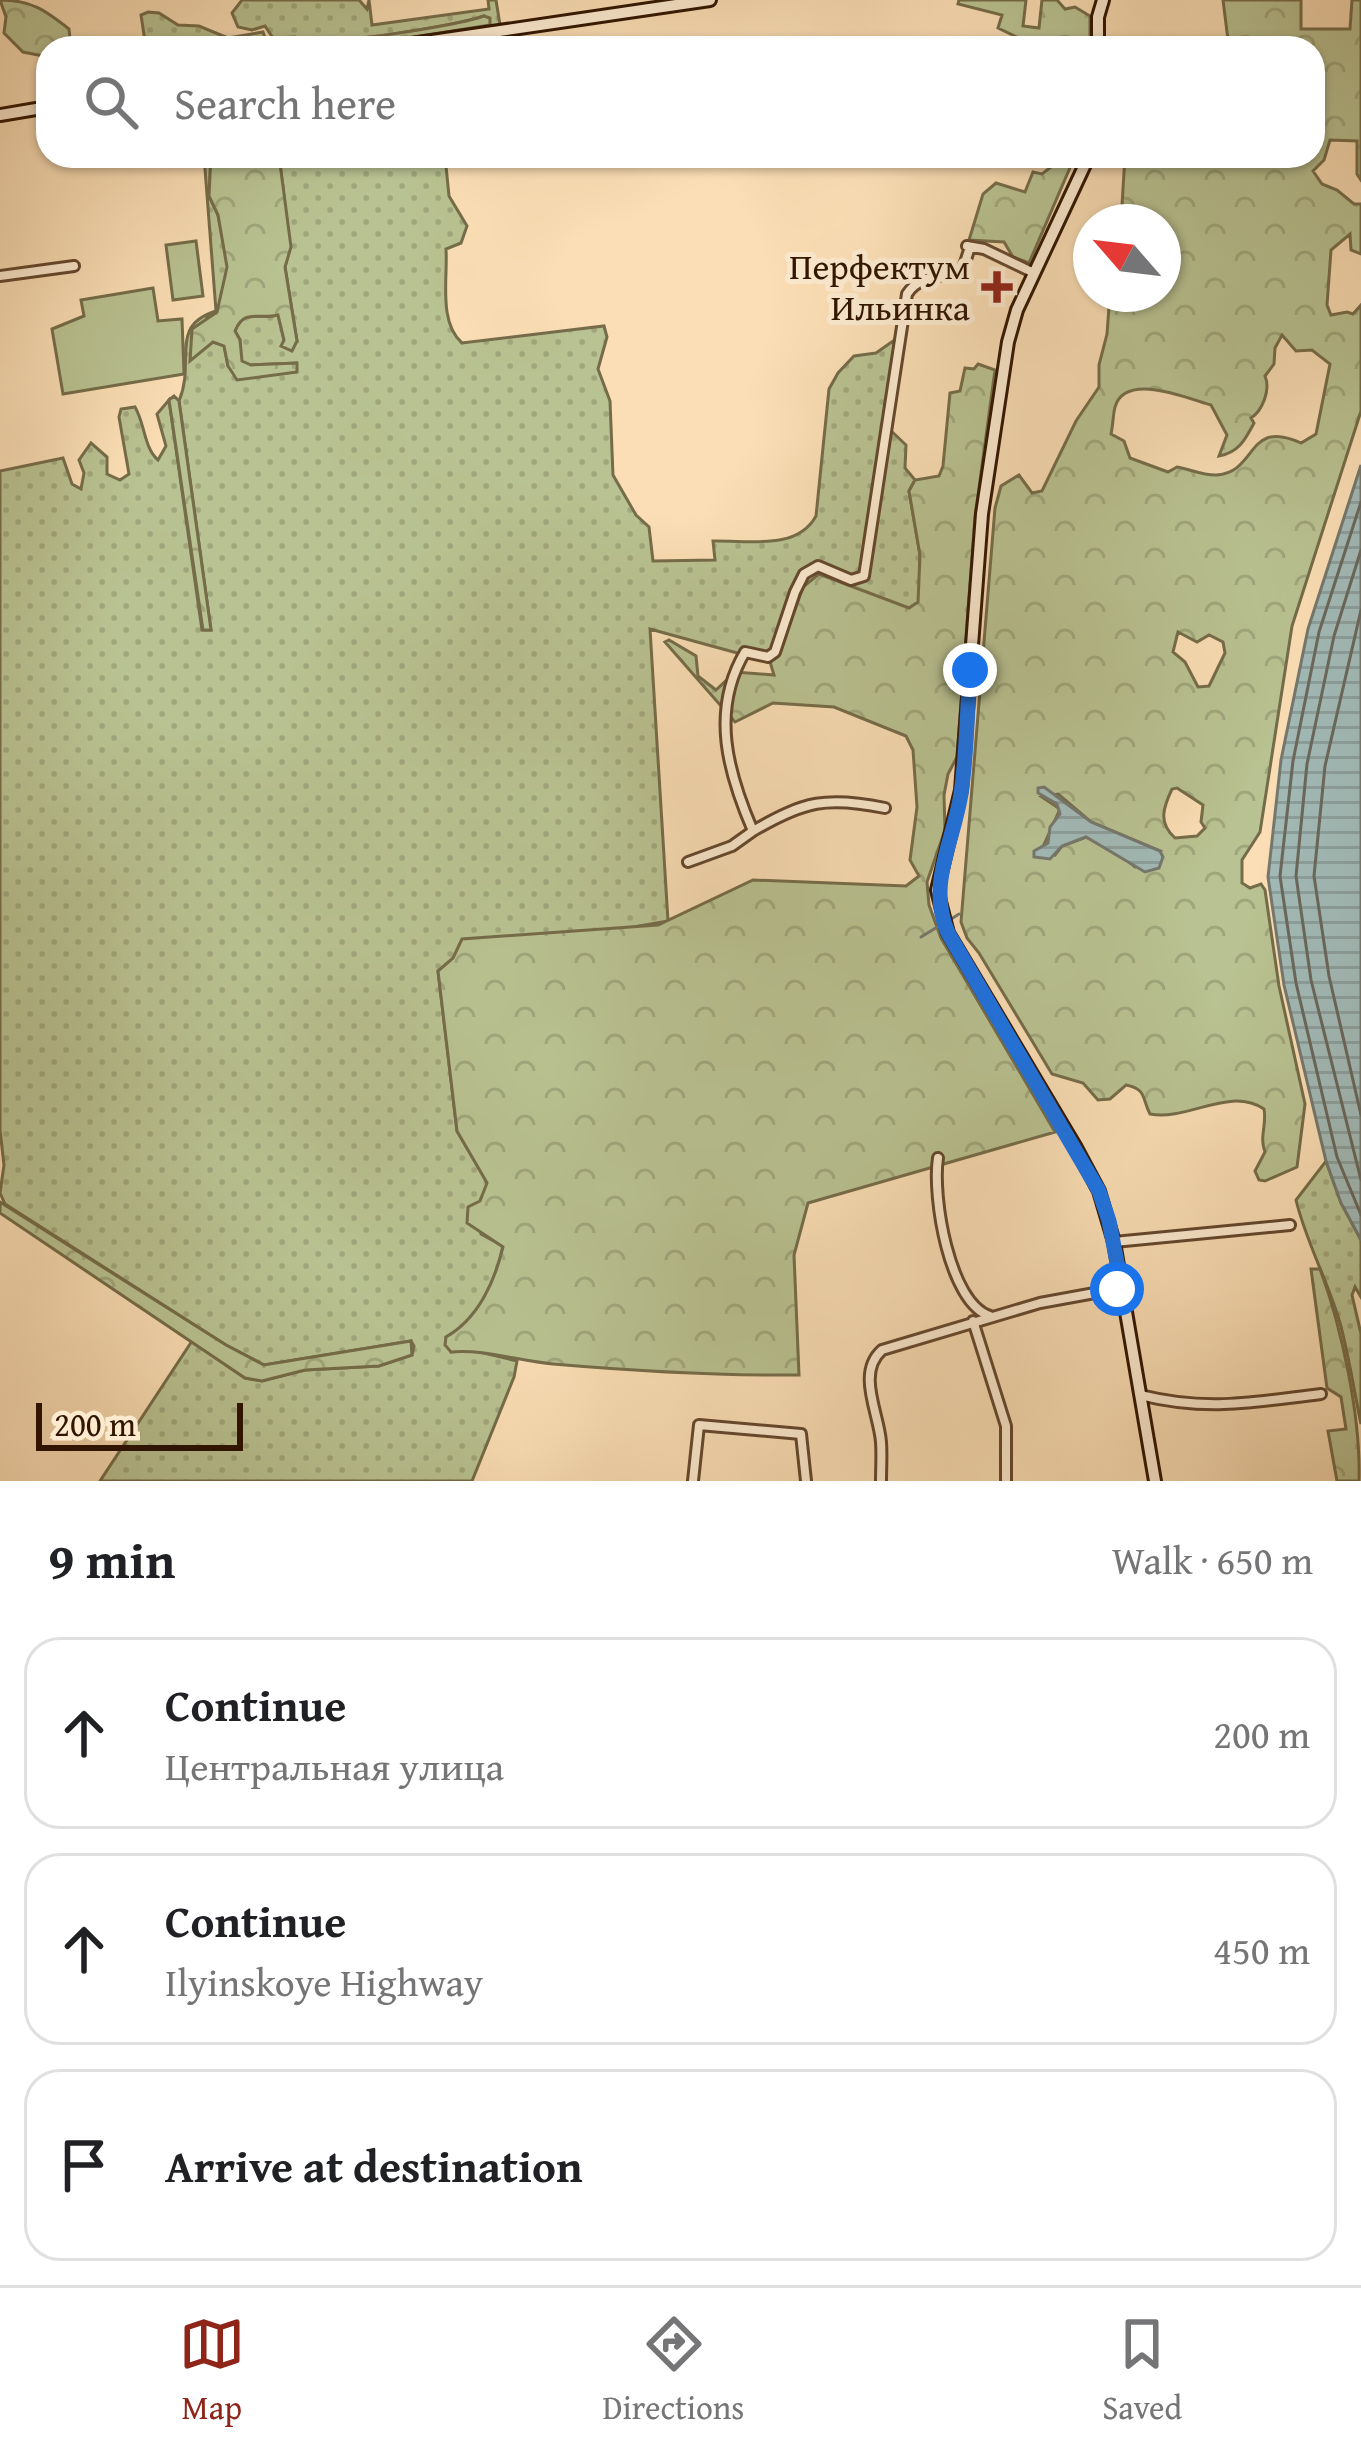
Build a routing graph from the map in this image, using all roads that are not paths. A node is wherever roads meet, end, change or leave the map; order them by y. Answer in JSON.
{"nodes":[{"id":1,"x":710,"y":0,"type":"edge"},
{"id":2,"x":1103,"y":0,"type":"edge"},
{"id":3,"x":463,"y":36,"type":"edge"},
{"id":4,"x":1098,"y":36,"type":"edge"},
{"id":5,"x":36,"y":109,"type":"edge"},
{"id":6,"x":0,"y":115,"type":"edge"},
{"id":7,"x":1083,"y":168,"type":"edge"},
{"id":8,"x":74,"y":266,"type":"dead end"},
{"id":9,"x":1034,"y":273,"type":"junction"},
{"id":10,"x":0,"y":276,"type":"edge"},
{"id":11,"x":885,"y":808,"type":"dead end"},
{"id":12,"x":753,"y":831,"type":"junction"},
{"id":13,"x":688,"y":862,"type":"dead end"},
{"id":14,"x":938,"y":1158,"type":"dead end"},
{"id":15,"x":1290,"y":1225,"type":"dead end"},
{"id":16,"x":1114,"y":1243,"type":"junction"},
{"id":17,"x":1122,"y":1288,"type":"junction"},
{"id":18,"x":991,"y":1316,"type":"junction"},
{"id":19,"x":973,"y":1321,"type":"junction"},
{"id":20,"x":1321,"y":1394,"type":"dead end"},
{"id":21,"x":1140,"y":1395,"type":"junction"},
{"id":22,"x":693,"y":1481,"type":"edge"},
{"id":23,"x":806,"y":1481,"type":"edge"},
{"id":24,"x":881,"y":1481,"type":"edge"},
{"id":25,"x":1006,"y":1481,"type":"edge"},
{"id":26,"x":1155,"y":1481,"type":"edge"}],
"edges":[{"from":1,"to":3,"type":"main road"},
{"from":2,"to":4,"type":"main road"},
{"from":5,"to":6,"type":"main road"},
{"from":7,"to":9,"type":"main road"},
{"from":8,"to":10,"type":"street"},
{"from":9,"to":12,"type":"street"},
{"from":9,"to":16,"type":"main road"},
{"from":11,"to":12,"type":"street"},
{"from":12,"to":13,"type":"street"},
{"from":14,"to":18,"type":"street"},
{"from":15,"to":16,"type":"street"},
{"from":16,"to":17,"type":"main road"},
{"from":17,"to":18,"type":"street"},
{"from":17,"to":21,"type":"main road"},
{"from":18,"to":19,"type":"street"},
{"from":19,"to":24,"type":"street"},
{"from":19,"to":25,"type":"street"},
{"from":20,"to":21,"type":"street"},
{"from":21,"to":26,"type":"main road"},
{"from":22,"to":23,"type":"street"}]}
